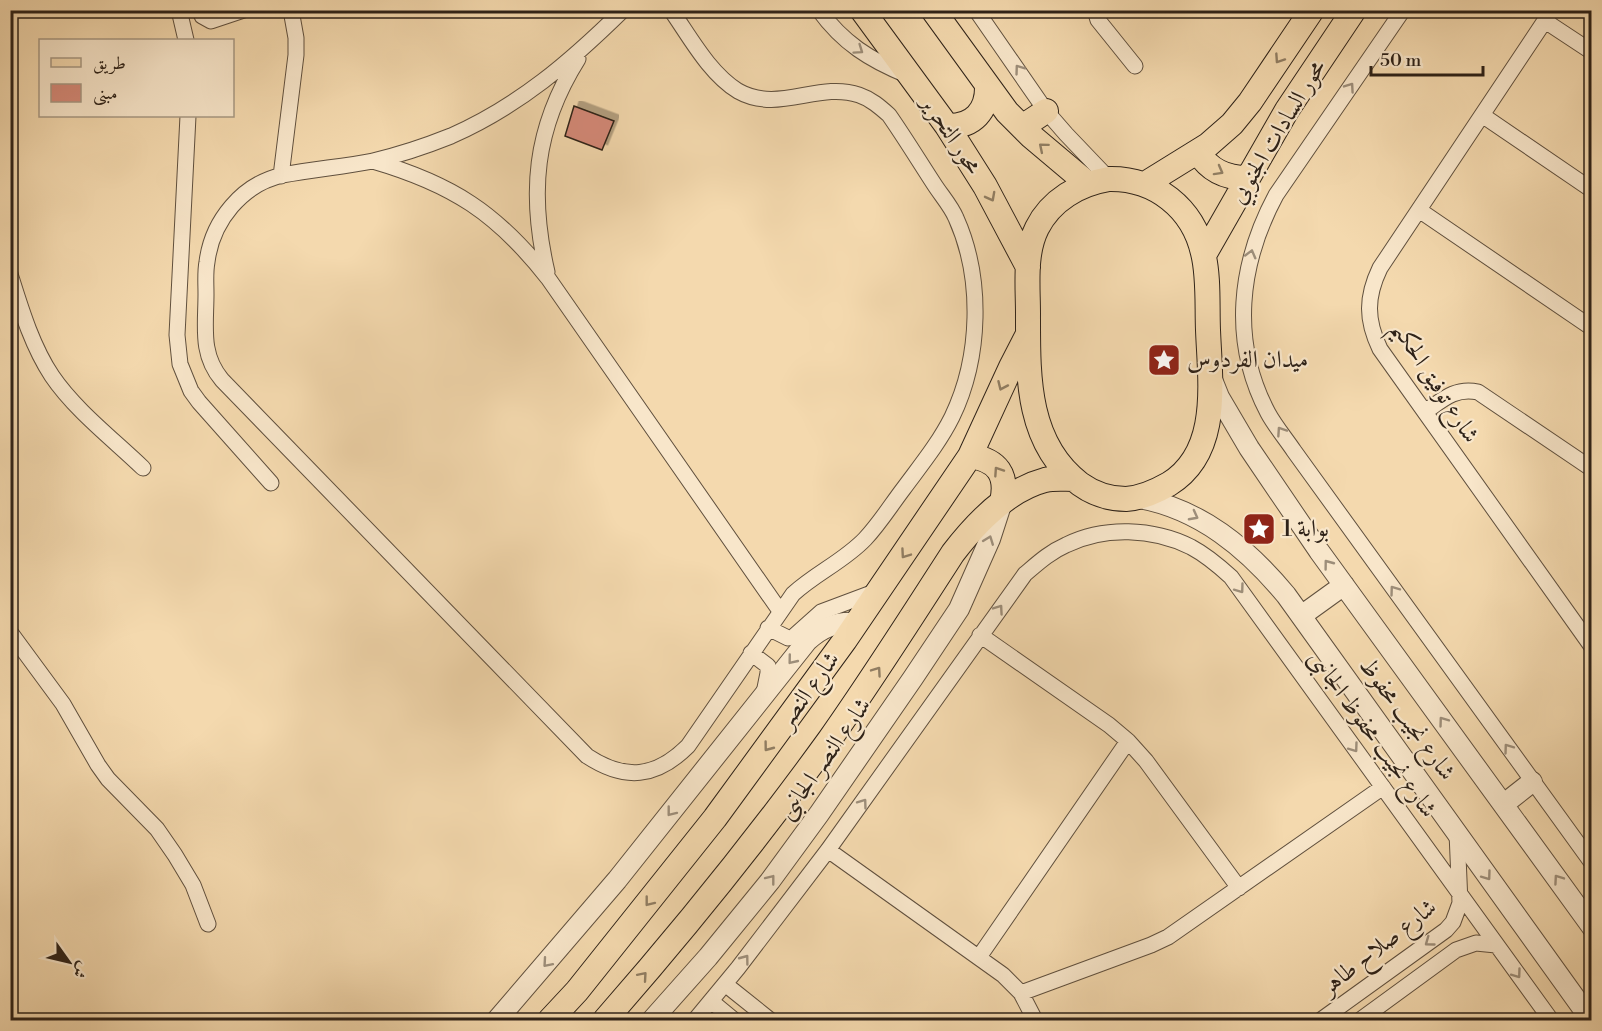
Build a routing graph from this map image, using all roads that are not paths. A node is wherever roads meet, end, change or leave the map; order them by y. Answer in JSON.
{"nodes":[{"id":1,"x":178,"y":10,"type":"edge"},
{"id":2,"x":200,"y":10,"type":"edge"},
{"id":3,"x":244,"y":10,"type":"edge"},
{"id":4,"x":291,"y":10,"type":"edge"},
{"id":5,"x":622,"y":10,"type":"edge"},
{"id":6,"x":671,"y":10,"type":"edge"},
{"id":7,"x":819,"y":10,"type":"edge"},
{"id":8,"x":862,"y":10,"type":"edge"},
{"id":9,"x":933,"y":10,"type":"edge"},
{"id":10,"x":976,"y":10,"type":"edge"},
{"id":11,"x":1095,"y":10,"type":"edge"},
{"id":12,"x":1312,"y":10,"type":"edge"},
{"id":13,"x":1354,"y":10,"type":"edge"},
{"id":14,"x":1403,"y":10,"type":"edge"},
{"id":15,"x":1549,"y":16,"type":"edge"},
{"id":16,"x":186,"y":39,"type":"edge"},
{"id":17,"x":586,"y":46,"type":"junction"},
{"id":18,"x":1592,"y":52,"type":"edge"},
{"id":19,"x":1135,"y":66,"type":"dead end"},
{"id":20,"x":910,"y":76,"type":"junction"},
{"id":21,"x":987,"y":85,"type":"junction"},
{"id":22,"x":1046,"y":111,"type":"junction"},
{"id":23,"x":1482,"y":115,"type":"junction"},
{"id":24,"x":188,"y":117,"type":"edge"},
{"id":25,"x":947,"y":126,"type":"junction"},
{"id":26,"x":1022,"y":127,"type":"junction"},
{"id":27,"x":1198,"y":152,"type":"junction"},
{"id":28,"x":373,"y":161,"type":"junction"},
{"id":29,"x":281,"y":176,"type":"junction"},
{"id":30,"x":1247,"y":178,"type":"junction"},
{"id":31,"x":1099,"y":182,"type":"junction"},
{"id":32,"x":1145,"y":184,"type":"junction"},
{"id":33,"x":1592,"y":190,"type":"edge"},
{"id":34,"x":1419,"y":210,"type":"junction"},
{"id":35,"x":1204,"y":255,"type":"junction"},
{"id":36,"x":1028,"y":267,"type":"junction"},
{"id":37,"x":10,"y":274,"type":"edge"},
{"id":38,"x":548,"y":278,"type":"junction"},
{"id":39,"x":24,"y":316,"type":"junction"},
{"id":40,"x":10,"y":325,"type":"edge"},
{"id":41,"x":1592,"y":328,"type":"edge"},
{"id":42,"x":1028,"y":334,"type":"junction"},
{"id":43,"x":1209,"y":373,"type":"junction"},
{"id":44,"x":1425,"y":412,"type":"junction"},
{"id":45,"x":970,"y":456,"type":"junction"},
{"id":46,"x":143,"y":468,"type":"dead end"},
{"id":47,"x":1592,"y":469,"type":"edge"},
{"id":48,"x":1074,"y":479,"type":"junction"},
{"id":49,"x":271,"y":483,"type":"dead end"},
{"id":50,"x":1139,"y":498,"type":"junction"},
{"id":51,"x":1002,"y":502,"type":"junction"},
{"id":52,"x":1344,"y":585,"type":"junction"},
{"id":53,"x":880,"y":590,"type":"junction"},
{"id":54,"x":780,"y":611,"type":"junction"},
{"id":55,"x":1301,"y":615,"type":"junction"},
{"id":56,"x":857,"y":623,"type":"junction"},
{"id":57,"x":768,"y":628,"type":"junction"},
{"id":58,"x":10,"y":632,"type":"edge"},
{"id":59,"x":980,"y":635,"type":"junction"},
{"id":60,"x":1592,"y":647,"type":"edge"},
{"id":61,"x":751,"y":653,"type":"junction"},
{"id":62,"x":762,"y":698,"type":"junction"},
{"id":63,"x":1128,"y":741,"type":"junction"},
{"id":64,"x":1532,"y":782,"type":"junction"},
{"id":65,"x":1383,"y":787,"type":"junction"},
{"id":66,"x":1504,"y":804,"type":"junction"},
{"id":67,"x":1457,"y":833,"type":"junction"},
{"id":68,"x":828,"y":850,"type":"junction"},
{"id":69,"x":1592,"y":863,"type":"edge"},
{"id":70,"x":1239,"y":888,"type":"junction"},
{"id":71,"x":1459,"y":893,"type":"junction"},
{"id":72,"x":208,"y":924,"type":"dead end"},
{"id":73,"x":1592,"y":927,"type":"edge"},
{"id":74,"x":1496,"y":945,"type":"junction"},
{"id":75,"x":979,"y":957,"type":"junction"},
{"id":76,"x":725,"y":984,"type":"junction"},
{"id":77,"x":1021,"y":993,"type":"junction"},
{"id":78,"x":711,"y":1001,"type":"junction"},
{"id":79,"x":497,"y":1020,"type":"edge"},
{"id":80,"x":550,"y":1020,"type":"edge"},
{"id":81,"x":605,"y":1020,"type":"edge"},
{"id":82,"x":652,"y":1020,"type":"edge"},
{"id":83,"x":696,"y":1020,"type":"edge"},
{"id":84,"x":734,"y":1020,"type":"edge"},
{"id":85,"x":770,"y":1020,"type":"edge"},
{"id":86,"x":1035,"y":1020,"type":"edge"},
{"id":87,"x":1321,"y":1020,"type":"edge"},
{"id":88,"x":1360,"y":1020,"type":"edge"},
{"id":89,"x":1551,"y":1020,"type":"edge"},
{"id":90,"x":1591,"y":1020,"type":"edge"}],
"edges":[{"from":1,"to":16,"type":"street"},
{"from":2,"to":3,"type":"street"},
{"from":4,"to":29,"type":"street"},
{"from":5,"to":17,"type":"street"},
{"from":6,"to":54,"type":"street"},
{"from":7,"to":20,"type":"street","one_way":true},
{"from":8,"to":20,"type":"main road","name":"محور التحرير"},
{"from":9,"to":21,"type":"main road"},
{"from":22,"to":10,"type":"street","one_way":true},
{"from":11,"to":19,"type":"street"},
{"from":12,"to":27,"type":"main road","name":"محور السادات الجنوبي","one_way":true},
{"from":13,"to":30,"type":"main road","name":"محور السادات الجنوبي"},
{"from":64,"to":14,"type":"street","one_way":true},
{"from":15,"to":18,"type":"street"},
{"from":15,"to":23,"type":"street","name":"شارع توفيق الحكيم"},
{"from":17,"to":28,"type":"street"},
{"from":17,"to":38,"type":"street"},
{"from":20,"to":25,"type":"main road","name":"محور التحرير"},
{"from":21,"to":25,"type":"main road"},
{"from":21,"to":26,"type":"main road"},
{"from":22,"to":26,"type":"main road"},
{"from":22,"to":31,"type":"street"},
{"from":23,"to":33,"type":"street"},
{"from":23,"to":34,"type":"street","name":"شارع توفيق الحكيم"},
{"from":24,"to":49,"type":"street"},
{"from":25,"to":36,"type":"main road","name":"محور التحرير","one_way":true},
{"from":31,"to":26,"type":"main road","one_way":true},
{"from":27,"to":30,"type":"main road","one_way":true},
{"from":27,"to":32,"type":"main road","name":"محور السادات الجنوبي"},
{"from":28,"to":29,"type":"street"},
{"from":28,"to":38,"type":"street"},
{"from":29,"to":61,"type":"street"},
{"from":30,"to":35,"type":"main road","name":"محور السادات الجنوبي"},
{"from":31,"to":32,"type":"main road"},
{"from":31,"to":36,"type":"main road"},
{"from":32,"to":35,"type":"main road"},
{"from":34,"to":41,"type":"street"},
{"from":34,"to":44,"type":"street","name":"شارع توفيق الحكيم"},
{"from":35,"to":43,"type":"main road"},
{"from":36,"to":42,"type":"main road"},
{"from":37,"to":39,"type":"street"},
{"from":38,"to":54,"type":"street"},
{"from":39,"to":40,"type":"street"},
{"from":39,"to":46,"type":"street"},
{"from":42,"to":45,"type":"main road","name":"شارع النصر","one_way":true},
{"from":42,"to":48,"type":"main road"},
{"from":43,"to":50,"type":"main road"},
{"from":52,"to":43,"type":"street","name":"شارع نجيب محفوظ","one_way":true},
{"from":44,"to":47,"type":"street"},
{"from":44,"to":60,"type":"street","name":"شارع توفيق الحكيم"},
{"from":51,"to":45,"type":"main road","one_way":true},
{"from":45,"to":53,"type":"main road","name":"شارع النصر","one_way":true},
{"from":48,"to":50,"type":"main road"},
{"from":48,"to":51,"type":"main road","name":"شارع النصر"},
{"from":50,"to":55,"type":"street","name":"شارع نجيب محفوظ","one_way":true},
{"from":81,"to":51,"type":"main road","name":"شارع النصر","one_way":true},
{"from":82,"to":51,"type":"street","name":"شارع النصر الجانبى","one_way":true},
{"from":52,"to":55,"type":"street"},
{"from":66,"to":52,"type":"street","name":"شارع نجيب محفوظ","one_way":true},
{"from":53,"to":56,"type":"main road","name":"شارع النصر"},
{"from":53,"to":57,"type":"street"},
{"from":54,"to":57,"type":"street"},
{"from":55,"to":67,"type":"street","name":"شارع نجيب محفوظ"},
{"from":56,"to":62,"type":"street","one_way":true},
{"from":56,"to":80,"type":"main road","name":"شارع النصر","one_way":true},
{"from":57,"to":61,"type":"street"},
{"from":58,"to":72,"type":"street"},
{"from":59,"to":63,"type":"street"},
{"from":59,"to":65,"type":"street","name":"شارع نجيب محفوظ الجانبى","one_way":true},
{"from":68,"to":59,"type":"street","name":"شارع نجيب محفوظ الجانبى","one_way":true},
{"from":61,"to":62,"type":"street"},
{"from":62,"to":79,"type":"street","one_way":true},
{"from":63,"to":70,"type":"street"},
{"from":63,"to":75,"type":"street"},
{"from":64,"to":66,"type":"street"},
{"from":64,"to":69,"type":"street"},
{"from":65,"to":70,"type":"street"},
{"from":65,"to":71,"type":"street","name":"شارع نجيب محفوظ الجانبى"},
{"from":73,"to":66,"type":"street","name":"شارع نجيب محفوظ","one_way":true},
{"from":67,"to":71,"type":"street","name":"شارع صلاح طاهر"},
{"from":67,"to":90,"type":"street","name":"شارع نجيب محفوظ","one_way":true},
{"from":68,"to":75,"type":"street"},
{"from":76,"to":68,"type":"street","name":"شارع نجيب محفوظ الجانبى","one_way":true},
{"from":70,"to":77,"type":"street"},
{"from":71,"to":74,"type":"street","name":"شارع نجيب محفوظ الجانبى"},
{"from":71,"to":87,"type":"street","name":"شارع صلاح طاهر","one_way":true},
{"from":74,"to":88,"type":"street","name":"شارع صلاح طاهر"},
{"from":74,"to":89,"type":"street","name":"شارع نجيب محفوظ الجانبى","one_way":true},
{"from":75,"to":77,"type":"street"},
{"from":76,"to":78,"type":"street","name":"شارع نجيب محفوظ الجانبى"},
{"from":76,"to":85,"type":"street"},
{"from":77,"to":86,"type":"street"},
{"from":78,"to":83,"type":"street","name":"شارع نجيب محفوظ الجانبى"},
{"from":78,"to":84,"type":"street"}]}
